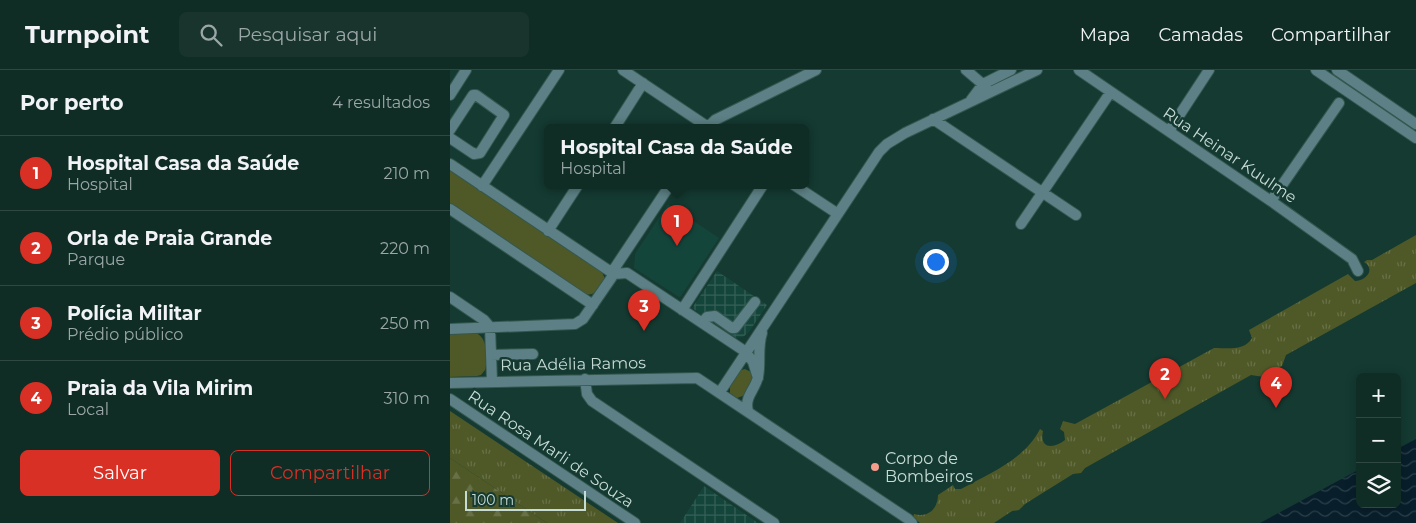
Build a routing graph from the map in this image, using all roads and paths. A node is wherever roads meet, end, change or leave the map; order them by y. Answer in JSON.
{"nodes":[{"id":1,"x":466,"y":70,"type":"edge"},
{"id":2,"x":559,"y":70,"type":"edge"},
{"id":3,"x":816,"y":70,"type":"edge"},
{"id":4,"x":966,"y":70,"type":"edge"},
{"id":5,"x":1011,"y":70,"type":"edge"},
{"id":6,"x":1036,"y":70,"type":"edge"},
{"id":7,"x":1079,"y":70,"type":"edge"},
{"id":8,"x":1209,"y":70,"type":"edge"},
{"id":9,"x":1316,"y":70,"type":"edge"},
{"id":10,"x":1337,"y":70,"type":"edge"},
{"id":11,"x":631,"y":72,"type":"edge"},
{"id":12,"x":643,"y":83,"type":"junction"},
{"id":13,"x":983,"y":84,"type":"junction"},
{"id":14,"x":991,"y":92,"type":"junction"},
{"id":15,"x":1110,"y":93,"type":"junction"},
{"id":16,"x":450,"y":95,"type":"edge"},
{"id":17,"x":968,"y":102,"type":"junction"},
{"id":18,"x":1339,"y":103,"type":"dead end"},
{"id":19,"x":933,"y":119,"type":"junction"},
{"id":20,"x":617,"y":124,"type":"edge"},
{"id":21,"x":704,"y":124,"type":"edge"},
{"id":22,"x":711,"y":124,"type":"edge"},
{"id":23,"x":1416,"y":124,"type":"edge"},
{"id":24,"x":1169,"y":131,"type":"junction"},
{"id":25,"x":450,"y":135,"type":"edge"},
{"id":26,"x":1416,"y":138,"type":"edge"},
{"id":27,"x":450,"y":164,"type":"edge"},
{"id":28,"x":482,"y":186,"type":"junction"},
{"id":29,"x":575,"y":189,"type":"edge"},
{"id":30,"x":667,"y":189,"type":"edge"},
{"id":31,"x":760,"y":189,"type":"edge"},
{"id":32,"x":800,"y":189,"type":"edge"},
{"id":33,"x":1043,"y":192,"type":"junction"},
{"id":34,"x":1271,"y":201,"type":"junction"},
{"id":35,"x":450,"y":210,"type":"edge"},
{"id":36,"x":838,"y":214,"type":"junction"},
{"id":37,"x":1076,"y":215,"type":"dead end"},
{"id":38,"x":1022,"y":224,"type":"dead end"},
{"id":39,"x":548,"y":231,"type":"junction"},
{"id":40,"x":1358,"y":271,"type":"dead end"},
{"id":41,"x":613,"y":273,"type":"junction"},
{"id":42,"x":450,"y":297,"type":"edge"},
{"id":43,"x":755,"y":302,"type":"dead end"},
{"id":44,"x":592,"y":304,"type":"junction"},
{"id":45,"x":682,"y":310,"type":"junction"},
{"id":46,"x":702,"y":323,"type":"junction"},
{"id":47,"x":490,"y":327,"type":"junction"},
{"id":48,"x":764,"y":327,"type":"junction"},
{"id":49,"x":450,"y":329,"type":"edge"},
{"id":50,"x":746,"y":352,"type":"junction"},
{"id":51,"x":533,"y":354,"type":"dead end"},
{"id":52,"x":491,"y":355,"type":"junction"},
{"id":53,"x":737,"y":366,"type":"junction"},
{"id":54,"x":757,"y":374,"type":"junction"},
{"id":55,"x":584,"y":379,"type":"junction"},
{"id":56,"x":492,"y":381,"type":"junction"},
{"id":57,"x":450,"y":383,"type":"edge"},
{"id":58,"x":720,"y":392,"type":"junction"},
{"id":59,"x":747,"y":398,"type":"junction"},
{"id":60,"x":450,"y":399,"type":"edge"},
{"id":61,"x":736,"y":403,"type":"junction"},
{"id":62,"x":748,"y":411,"type":"junction"},
{"id":63,"x":635,"y":523,"type":"edge"},
{"id":64,"x":774,"y":523,"type":"edge"},
{"id":65,"x":912,"y":523,"type":"edge"}],
"edges":[{"from":1,"to":16,"type":"street"},
{"from":2,"to":28,"type":"street"},
{"from":3,"to":22,"type":"street"},
{"from":4,"to":13,"type":"street"},
{"from":5,"to":13,"type":"street"},
{"from":6,"to":14,"type":"street"},
{"from":7,"to":15,"type":"street","name":"Rua Heinar Kuulme"},
{"from":8,"to":24,"type":"street"},
{"from":9,"to":26,"type":"street"},
{"from":10,"to":23,"type":"street"},
{"from":11,"to":12,"type":"street"},
{"from":12,"to":20,"type":"street"},
{"from":12,"to":21,"type":"street"},
{"from":13,"to":14,"type":"street"},
{"from":13,"to":17,"type":"street"},
{"from":14,"to":17,"type":"street"},
{"from":15,"to":24,"type":"street","name":"Rua Heinar Kuulme"},
{"from":15,"to":33,"type":"street"},
{"from":17,"to":19,"type":"street"},
{"from":18,"to":34,"type":"street"},
{"from":19,"to":33,"type":"street"},
{"from":19,"to":36,"type":"street"},
{"from":24,"to":34,"type":"street","name":"Rua Heinar Kuulme"},
{"from":25,"to":25,"type":"street"},
{"from":27,"to":28,"type":"street"},
{"from":28,"to":39,"type":"street"},
{"from":29,"to":39,"type":"street"},
{"from":30,"to":41,"type":"street"},
{"from":31,"to":45,"type":"street"},
{"from":32,"to":36,"type":"street"},
{"from":33,"to":37,"type":"street"},
{"from":33,"to":38,"type":"street"},
{"from":34,"to":40,"type":"street","name":"Rua Heinar Kuulme"},
{"from":35,"to":44,"type":"street"},
{"from":36,"to":48,"type":"street"},
{"from":39,"to":41,"type":"street"},
{"from":41,"to":44,"type":"street"},
{"from":41,"to":45,"type":"street"},
{"from":42,"to":47,"type":"street"},
{"from":43,"to":46,"type":"street"},
{"from":44,"to":47,"type":"street"},
{"from":45,"to":46,"type":"street"},
{"from":46,"to":50,"type":"street"},
{"from":47,"to":49,"type":"street"},
{"from":47,"to":52,"type":"street"},
{"from":48,"to":50,"type":"street"},
{"from":48,"to":54,"type":"street"},
{"from":50,"to":53,"type":"street"},
{"from":50,"to":54,"type":"street"},
{"from":51,"to":52,"type":"street"},
{"from":52,"to":56,"type":"street"},
{"from":53,"to":54,"type":"street"},
{"from":53,"to":58,"type":"street"},
{"from":54,"to":59,"type":"street"},
{"from":55,"to":56,"type":"street","name":"Rua Adélia Ramos"},
{"from":55,"to":58,"type":"street","name":"Rua Adélia Ramos"},
{"from":55,"to":64,"type":"street"},
{"from":56,"to":57,"type":"street","name":"Rua Adélia Ramos"},
{"from":58,"to":61,"type":"street"},
{"from":59,"to":61,"type":"street"},
{"from":59,"to":62,"type":"street"},
{"from":60,"to":63,"type":"street","name":"Rua Rosa Marli de Souza"},
{"from":61,"to":62,"type":"street"},
{"from":62,"to":65,"type":"street"}]}
